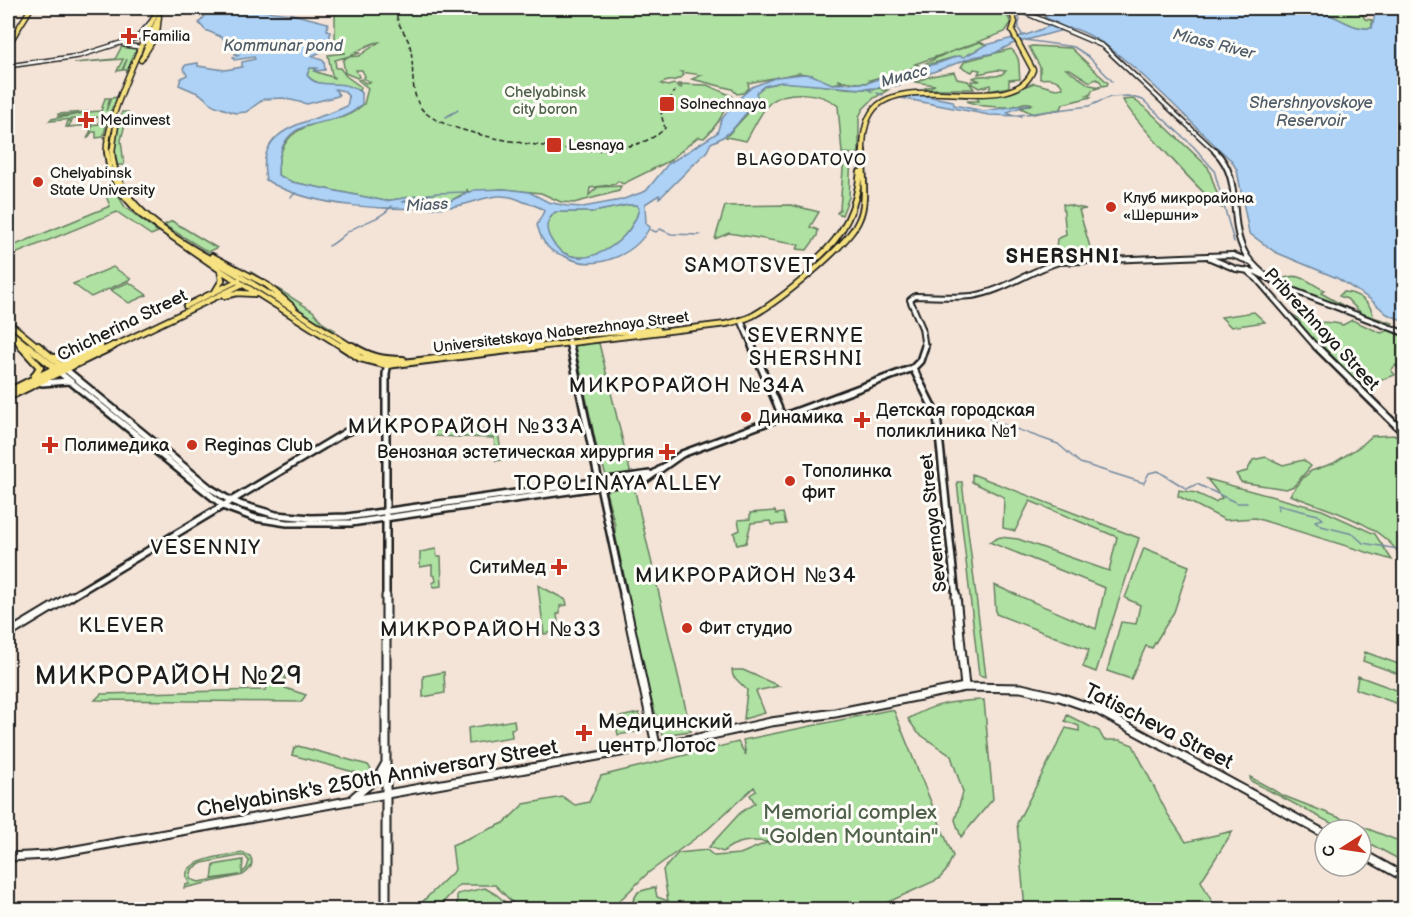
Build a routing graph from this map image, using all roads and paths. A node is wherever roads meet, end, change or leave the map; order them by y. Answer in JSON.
{"nodes":[{"id":1,"x":29,"y":8,"type":"edge"},
{"id":2,"x":160,"y":8,"type":"edge"},
{"id":3,"x":1005,"y":8,"type":"edge"},
{"id":4,"x":1013,"y":9,"type":"edge"},
{"id":5,"x":157,"y":16,"type":"junction"},
{"id":6,"x":1011,"y":33,"type":"junction"},
{"id":7,"x":149,"y":35,"type":"junction"},
{"id":8,"x":136,"y":37,"type":"junction"},
{"id":9,"x":8,"y":38,"type":"edge"},
{"id":10,"x":8,"y":45,"type":"edge"},
{"id":11,"x":108,"y":48,"type":"junction"},
{"id":12,"x":140,"y":57,"type":"junction"},
{"id":13,"x":46,"y":62,"type":"junction"},
{"id":14,"x":1028,"y":62,"type":"junction"},
{"id":15,"x":8,"y":65,"type":"edge"},
{"id":16,"x":118,"y":111,"type":"junction"},
{"id":17,"x":849,"y":215,"type":"junction"},
{"id":18,"x":860,"y":219,"type":"junction"},
{"id":19,"x":844,"y":225,"type":"junction"},
{"id":20,"x":855,"y":230,"type":"junction"},
{"id":21,"x":187,"y":243,"type":"junction"},
{"id":22,"x":1241,"y":245,"type":"junction"},
{"id":23,"x":1231,"y":255,"type":"junction"},
{"id":24,"x":1202,"y":256,"type":"junction"},
{"id":25,"x":1252,"y":263,"type":"junction"},
{"id":26,"x":1227,"y":264,"type":"junction"},
{"id":27,"x":220,"y":270,"type":"junction"},
{"id":28,"x":1246,"y":270,"type":"junction"},
{"id":29,"x":1267,"y":278,"type":"junction"},
{"id":30,"x":243,"y":281,"type":"junction"},
{"id":31,"x":260,"y":295,"type":"junction"},
{"id":32,"x":210,"y":297,"type":"junction"},
{"id":33,"x":301,"y":315,"type":"junction"},
{"id":34,"x":740,"y":319,"type":"junction"},
{"id":35,"x":8,"y":322,"type":"edge"},
{"id":36,"x":665,"y":329,"type":"junction"},
{"id":37,"x":8,"y":330,"type":"edge"},
{"id":38,"x":1404,"y":333,"type":"edge"},
{"id":39,"x":14,"y":335,"type":"junction"},
{"id":40,"x":570,"y":342,"type":"junction"},
{"id":41,"x":478,"y":352,"type":"junction"},
{"id":42,"x":84,"y":354,"type":"junction"},
{"id":43,"x":52,"y":358,"type":"junction"},
{"id":44,"x":388,"y":363,"type":"junction"},
{"id":45,"x":913,"y":368,"type":"junction"},
{"id":46,"x":60,"y":369,"type":"junction"},
{"id":47,"x":70,"y":381,"type":"junction"},
{"id":48,"x":23,"y":387,"type":"junction"},
{"id":49,"x":8,"y":392,"type":"edge"},
{"id":50,"x":8,"y":397,"type":"edge"},
{"id":51,"x":782,"y":416,"type":"junction"},
{"id":52,"x":387,"y":424,"type":"junction"},
{"id":53,"x":1404,"y":433,"type":"edge"},
{"id":54,"x":195,"y":480,"type":"junction"},
{"id":55,"x":601,"y":485,"type":"junction"},
{"id":56,"x":227,"y":504,"type":"junction"},
{"id":57,"x":387,"y":516,"type":"junction"},
{"id":58,"x":8,"y":635,"type":"edge"},
{"id":59,"x":965,"y":687,"type":"junction"},
{"id":60,"x":656,"y":745,"type":"junction"},
{"id":61,"x":387,"y":761,"type":"junction"},
{"id":62,"x":387,"y":793,"type":"junction"},
{"id":63,"x":352,"y":799,"type":"junction"},
{"id":64,"x":1313,"y":827,"type":"edge"},
{"id":65,"x":8,"y":857,"type":"edge"},
{"id":66,"x":1373,"y":860,"type":"edge"},
{"id":67,"x":1404,"y":877,"type":"edge"},
{"id":68,"x":386,"y":909,"type":"edge"}],
"edges":[{"from":1,"to":9,"type":"main road"},
{"from":1,"to":10,"type":"main road"},
{"from":2,"to":5,"type":"main road","name":"Universitetskaya Naberezhnaya Street"},
{"from":3,"to":6,"type":"main road"},
{"from":4,"to":6,"type":"main road"},
{"from":4,"to":22,"type":"main road"},
{"from":5,"to":7,"type":"main road","name":"Universitetskaya Naberezhnaya Street"},
{"from":5,"to":8,"type":"main road"},
{"from":5,"to":12,"type":"main road"},
{"from":6,"to":14,"type":"main road"},
{"from":7,"to":8,"type":"main road"},
{"from":7,"to":11,"type":"main road"},
{"from":7,"to":12,"type":"main road","name":"Universitetskaya Naberezhnaya Street"},
{"from":8,"to":13,"type":"main road"},
{"from":11,"to":12,"type":"main road"},
{"from":11,"to":13,"type":"main road"},
{"from":12,"to":16,"type":"main road","name":"Universitetskaya Naberezhnaya Street"},
{"from":13,"to":15,"type":"main road"},
{"from":14,"to":17,"type":"main road","name":"Universitetskaya Naberezhnaya Street"},
{"from":14,"to":18,"type":"main road","name":"Universitetskaya Naberezhnaya Street"},
{"from":16,"to":21,"type":"main road","name":"Universitetskaya Naberezhnaya Street"},
{"from":16,"to":27,"type":"main road","name":"Universitetskaya Naberezhnaya Street"},
{"from":17,"to":18,"type":"main road"},
{"from":17,"to":19,"type":"main road","name":"Universitetskaya Naberezhnaya Street"},
{"from":18,"to":20,"type":"main road","name":"Universitetskaya Naberezhnaya Street"},
{"from":19,"to":20,"type":"main road"},
{"from":19,"to":34,"type":"main road","name":"Universitetskaya Naberezhnaya Street"},
{"from":20,"to":34,"type":"main road","name":"Universitetskaya Naberezhnaya Street"},
{"from":21,"to":30,"type":"main road","name":"Universitetskaya Naberezhnaya Street"},
{"from":21,"to":33,"type":"main road"},
{"from":22,"to":23,"type":"main road"},
{"from":22,"to":25,"type":"main road"},
{"from":23,"to":24,"type":"main road"},
{"from":23,"to":25,"type":"main road"},
{"from":23,"to":26,"type":"main road"},
{"from":24,"to":26,"type":"main road"},
{"from":24,"to":45,"type":"main road"},
{"from":25,"to":28,"type":"main road"},
{"from":25,"to":29,"type":"main road"},
{"from":26,"to":28,"type":"main road"},
{"from":27,"to":30,"type":"main road","name":"Universitetskaya Naberezhnaya Street"},
{"from":27,"to":32,"type":"main road"},
{"from":28,"to":29,"type":"main road"},
{"from":28,"to":53,"type":"main road","name":"Pribrezhnaya Street"},
{"from":29,"to":38,"type":"main road"},
{"from":30,"to":31,"type":"main road","name":"Universitetskaya Naberezhnaya Street"},
{"from":30,"to":32,"type":"main road","name":"Chicherina Street"},
{"from":30,"to":33,"type":"main road","name":"Universitetskaya Naberezhnaya Street"},
{"from":31,"to":32,"type":"main road"},
{"from":31,"to":44,"type":"main road","name":"Universitetskaya Naberezhnaya Street"},
{"from":32,"to":42,"type":"main road","name":"Chicherina Street"},
{"from":32,"to":46,"type":"main road","name":"Chicherina Street"},
{"from":33,"to":44,"type":"main road","name":"Universitetskaya Naberezhnaya Street"},
{"from":34,"to":36,"type":"main road","name":"Universitetskaya Naberezhnaya Street"},
{"from":34,"to":40,"type":"main road","name":"Universitetskaya Naberezhnaya Street"},
{"from":34,"to":51,"type":"main road"},
{"from":35,"to":43,"type":"main road"},
{"from":36,"to":40,"type":"main road","name":"Universitetskaya Naberezhnaya Street"},
{"from":36,"to":41,"type":"main road"},
{"from":37,"to":39,"type":"main road"},
{"from":39,"to":46,"type":"main road"},
{"from":39,"to":48,"type":"main road"},
{"from":40,"to":41,"type":"main road","name":"Universitetskaya Naberezhnaya Street"},
{"from":40,"to":44,"type":"main road","name":"Universitetskaya Naberezhnaya Street"},
{"from":40,"to":55,"type":"main road"},
{"from":41,"to":44,"type":"main road","name":"Universitetskaya Naberezhnaya Street"},
{"from":42,"to":43,"type":"main road"},
{"from":42,"to":46,"type":"main road","name":"Chicherina Street"},
{"from":43,"to":46,"type":"main road"},
{"from":44,"to":52,"type":"main road"},
{"from":45,"to":51,"type":"main road"},
{"from":45,"to":59,"type":"main road","name":"Severnaya Street"},
{"from":46,"to":47,"type":"main road"},
{"from":46,"to":48,"type":"main road","name":"Chicherina Street"},
{"from":46,"to":54,"type":"main road"},
{"from":47,"to":48,"type":"main road"},
{"from":47,"to":54,"type":"main road"},
{"from":48,"to":49,"type":"main road","name":"Chicherina Street"},
{"from":48,"to":50,"type":"main road","name":"Chicherina Street"},
{"from":51,"to":55,"type":"main road"},
{"from":52,"to":56,"type":"main road"},
{"from":52,"to":57,"type":"main road"},
{"from":54,"to":56,"type":"main road"},
{"from":55,"to":57,"type":"main road"},
{"from":55,"to":60,"type":"main road"},
{"from":56,"to":57,"type":"main road"},
{"from":56,"to":58,"type":"main road"},
{"from":57,"to":61,"type":"main road"},
{"from":59,"to":60,"type":"main road","name":"Chelyabinsk's 250th Anniversary Street"},
{"from":59,"to":64,"type":"main road","name":"Tatischeva Street"},
{"from":60,"to":62,"type":"main road","name":"Chelyabinsk's 250th Anniversary Street"},
{"from":61,"to":62,"type":"main road"},
{"from":61,"to":63,"type":"main road"},
{"from":62,"to":63,"type":"main road","name":"Chelyabinsk's 250th Anniversary Street"},
{"from":62,"to":68,"type":"main road"},
{"from":63,"to":65,"type":"main road","name":"Chelyabinsk's 250th Anniversary Street"},
{"from":66,"to":67,"type":"street"}]}
